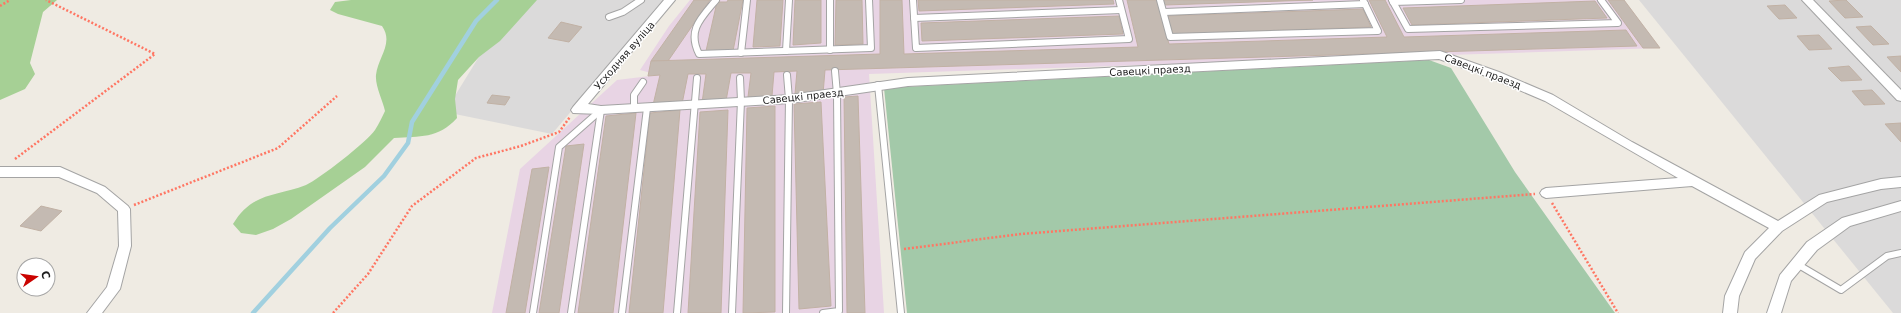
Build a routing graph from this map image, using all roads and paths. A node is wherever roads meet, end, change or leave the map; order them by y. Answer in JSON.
{"nodes":[{"id":1,"x":10,"y":0,"type":"edge"},
{"id":2,"x":46,"y":0,"type":"edge"},
{"id":3,"x":641,"y":0,"type":"edge"},
{"id":4,"x":670,"y":0,"type":"edge"},
{"id":5,"x":716,"y":0,"type":"edge"},
{"id":6,"x":747,"y":0,"type":"edge"},
{"id":7,"x":789,"y":0,"type":"edge"},
{"id":8,"x":830,"y":0,"type":"edge"},
{"id":9,"x":869,"y":0,"type":"edge"},
{"id":10,"x":913,"y":0,"type":"edge"},
{"id":11,"x":1119,"y":0,"type":"edge"},
{"id":12,"x":1160,"y":0,"type":"edge"},
{"id":13,"x":1461,"y":0,"type":"edge"},
{"id":14,"x":1601,"y":0,"type":"edge"},
{"id":15,"x":1808,"y":0,"type":"edge"},
{"id":16,"x":1392,"y":1,"type":"edge"},
{"id":17,"x":1364,"y":2,"type":"edge"},
{"id":18,"x":0,"y":6,"type":"edge"},
{"id":19,"x":1121,"y":10,"type":"junction"},
{"id":20,"x":1164,"y":12,"type":"junction"},
{"id":21,"x":609,"y":17,"type":"dead end"},
{"id":22,"x":914,"y":18,"type":"junction"},
{"id":23,"x":830,"y":50,"type":"junction"},
{"id":24,"x":786,"y":51,"type":"junction"},
{"id":25,"x":741,"y":53,"type":"junction"},
{"id":26,"x":835,"y":71,"type":"dead end"},
{"id":27,"x":787,"y":75,"type":"dead end"},
{"id":28,"x":697,"y":78,"type":"dead end"},
{"id":29,"x":740,"y":78,"type":"dead end"},
{"id":30,"x":644,"y":82,"type":"dead end"},
{"id":31,"x":878,"y":85,"type":"junction"},
{"id":32,"x":837,"y":94,"type":"junction"},
{"id":33,"x":337,"y":96,"type":"dead end"},
{"id":34,"x":1901,"y":97,"type":"edge"},
{"id":35,"x":789,"y":99,"type":"junction"},
{"id":36,"x":741,"y":101,"type":"junction"},
{"id":37,"x":696,"y":105,"type":"junction"},
{"id":38,"x":634,"y":107,"type":"junction"},
{"id":39,"x":647,"y":108,"type":"junction"},
{"id":40,"x":577,"y":110,"type":"junction"},
{"id":41,"x":601,"y":110,"type":"junction"},
{"id":42,"x":13,"y":160,"type":"dead end"},
{"id":43,"x":0,"y":172,"type":"edge"},
{"id":44,"x":1695,"y":181,"type":"junction"},
{"id":45,"x":1901,"y":182,"type":"edge"},
{"id":46,"x":1546,"y":193,"type":"junction"},
{"id":47,"x":1901,"y":206,"type":"edge"},
{"id":48,"x":124,"y":209,"type":"junction"},
{"id":49,"x":1778,"y":227,"type":"junction"},
{"id":50,"x":894,"y":250,"type":"junction"},
{"id":51,"x":1901,"y":253,"type":"edge"},
{"id":52,"x":1797,"y":264,"type":"junction"},
{"id":53,"x":94,"y":313,"type":"edge"},
{"id":54,"x":332,"y":313,"type":"edge"},
{"id":55,"x":533,"y":313,"type":"edge"},
{"id":56,"x":571,"y":313,"type":"edge"},
{"id":57,"x":622,"y":313,"type":"edge"},
{"id":58,"x":677,"y":313,"type":"edge"},
{"id":59,"x":732,"y":313,"type":"edge"},
{"id":60,"x":786,"y":313,"type":"edge"},
{"id":61,"x":822,"y":313,"type":"edge"},
{"id":62,"x":901,"y":313,"type":"edge"},
{"id":63,"x":1618,"y":313,"type":"edge"},
{"id":64,"x":1730,"y":313,"type":"edge"},
{"id":65,"x":1774,"y":313,"type":"edge"}],
"edges":[{"from":1,"to":18,"type":"path"},
{"from":2,"to":42,"type":"path"},
{"from":3,"to":21,"type":"lane"},
{"from":4,"to":40,"type":"street","name":"Усходняя вуліца"},
{"from":5,"to":25,"type":"lane"},
{"from":6,"to":25,"type":"lane"},
{"from":7,"to":24,"type":"lane"},
{"from":8,"to":23,"type":"lane"},
{"from":9,"to":23,"type":"lane"},
{"from":10,"to":22,"type":"lane"},
{"from":11,"to":19,"type":"lane"},
{"from":12,"to":20,"type":"lane"},
{"from":13,"to":16,"type":"lane"},
{"from":14,"to":16,"type":"lane"},
{"from":15,"to":34,"type":"street"},
{"from":17,"to":20,"type":"lane"},
{"from":17,"to":20,"type":"lane"},
{"from":19,"to":22,"type":"lane"},
{"from":19,"to":22,"type":"lane"},
{"from":23,"to":24,"type":"lane"},
{"from":24,"to":25,"type":"lane"},
{"from":26,"to":32,"type":"lane"},
{"from":27,"to":35,"type":"lane"},
{"from":28,"to":37,"type":"lane"},
{"from":29,"to":36,"type":"lane"},
{"from":30,"to":38,"type":"lane"},
{"from":31,"to":32,"type":"street","name":"Савецкі праезд"},
{"from":31,"to":44,"type":"street","name":"Савецкі праезд"},
{"from":31,"to":50,"type":"lane"},
{"from":32,"to":35,"type":"street","name":"Савецкі праезд"},
{"from":32,"to":61,"type":"lane"},
{"from":33,"to":48,"type":"path"},
{"from":35,"to":36,"type":"street","name":"Савецкі праезд"},
{"from":35,"to":60,"type":"lane"},
{"from":36,"to":37,"type":"street","name":"Савецкі праезд"},
{"from":36,"to":59,"type":"lane"},
{"from":37,"to":39,"type":"street","name":"Савецкі праезд"},
{"from":37,"to":58,"type":"lane"},
{"from":38,"to":39,"type":"street","name":"Савецкі праезд"},
{"from":38,"to":41,"type":"street","name":"Савецкі праезд"},
{"from":39,"to":57,"type":"lane"},
{"from":40,"to":41,"type":"street","name":"Савецкі праезд"},
{"from":40,"to":54,"type":"path"},
{"from":41,"to":55,"type":"lane"},
{"from":41,"to":56,"type":"lane"},
{"from":43,"to":48,"type":"street"},
{"from":44,"to":46,"type":"street"},
{"from":44,"to":49,"type":"street","name":"Савецкі праезд"},
{"from":45,"to":49,"type":"street"},
{"from":46,"to":50,"type":"path"},
{"from":46,"to":63,"type":"path"},
{"from":47,"to":52,"type":"street"},
{"from":48,"to":53,"type":"street"},
{"from":49,"to":64,"type":"street"},
{"from":50,"to":62,"type":"lane"},
{"from":51,"to":52,"type":"lane"},
{"from":52,"to":65,"type":"street"}]}
